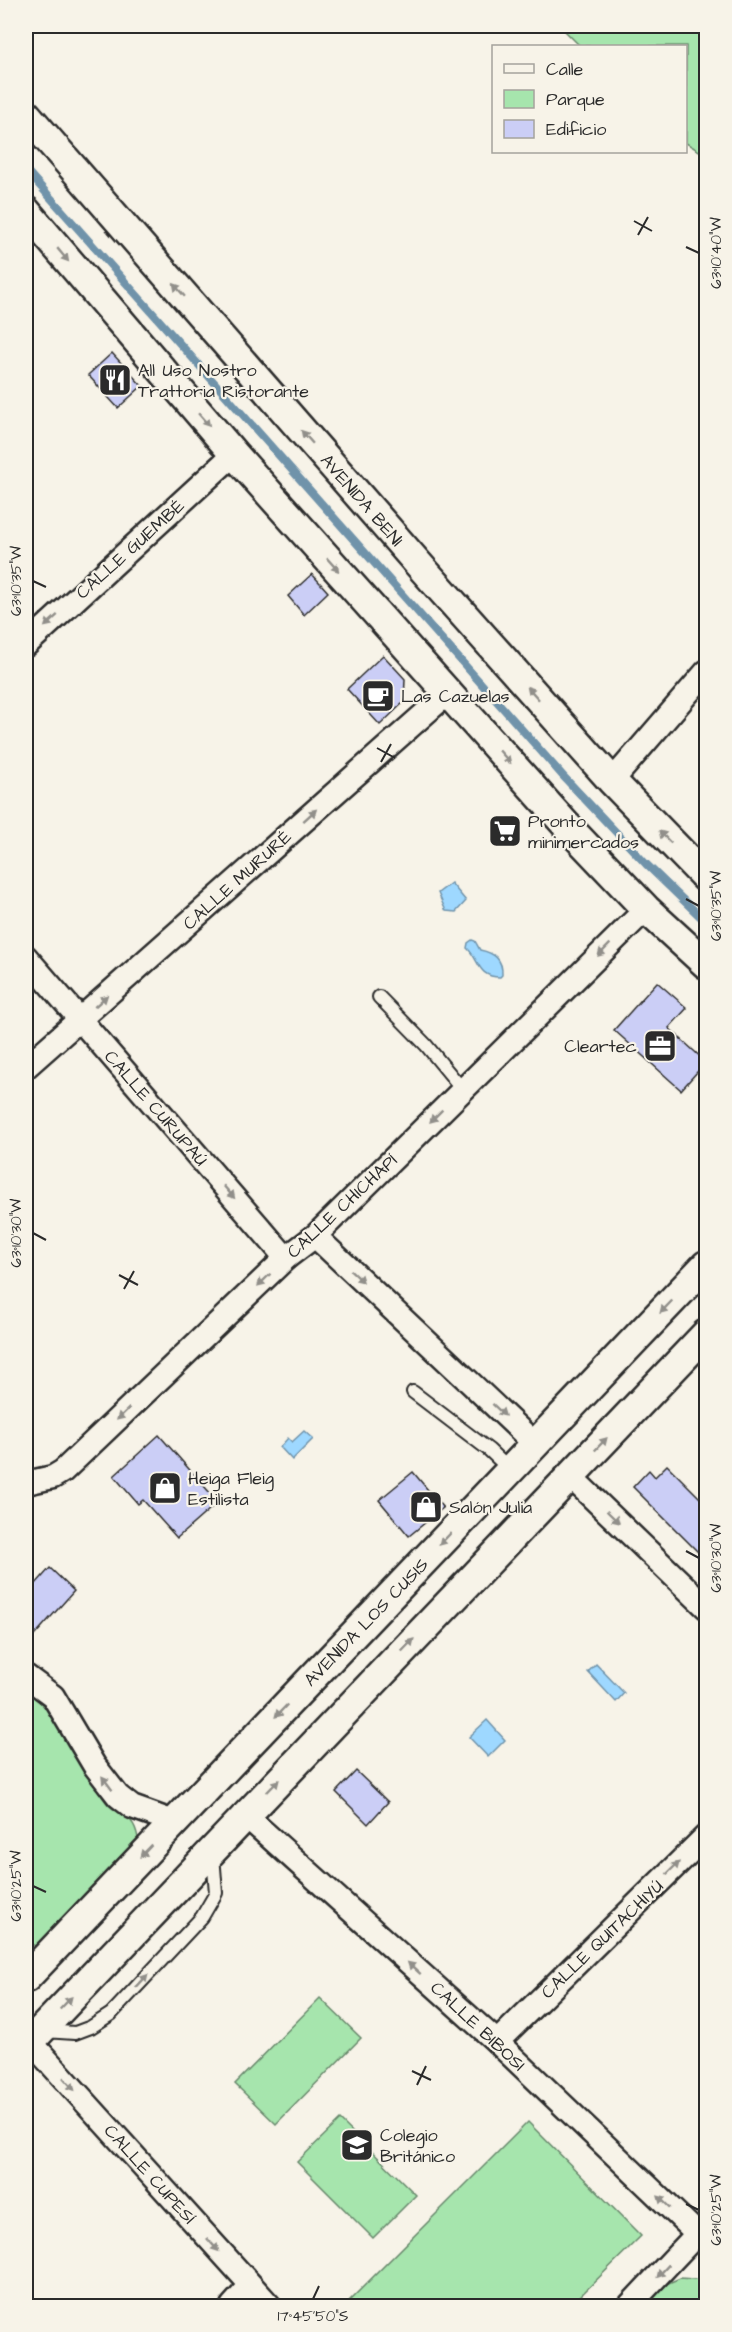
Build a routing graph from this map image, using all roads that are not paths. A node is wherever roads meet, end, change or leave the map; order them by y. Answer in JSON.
{"nodes":[{"id":1,"x":26,"y":114,"type":"edge"},
{"id":2,"x":29,"y":222,"type":"edge"},
{"id":3,"x":234,"y":454,"type":"junction"},
{"id":4,"x":26,"y":645,"type":"edge"},
{"id":5,"x":706,"y":672,"type":"edge"},
{"id":6,"x":448,"y":693,"type":"junction"},
{"id":7,"x":612,"y":781,"type":"junction"},
{"id":8,"x":706,"y":878,"type":"edge"},
{"id":9,"x":646,"y":909,"type":"junction"},
{"id":10,"x":26,"y":957,"type":"edge"},
{"id":11,"x":706,"y":964,"type":"edge"},
{"id":12,"x":379,"y":997,"type":"dead end"},
{"id":13,"x":80,"y":1020,"type":"junction"},
{"id":14,"x":26,"y":1067,"type":"edge"},
{"id":15,"x":463,"y":1090,"type":"junction"},
{"id":16,"x":315,"y":1236,"type":"junction"},
{"id":17,"x":286,"y":1258,"type":"junction"},
{"id":18,"x":706,"y":1265,"type":"edge"},
{"id":19,"x":706,"y":1334,"type":"edge"},
{"id":20,"x":413,"y":1392,"type":"dead end"},
{"id":21,"x":535,"y":1444,"type":"junction"},
{"id":22,"x":510,"y":1470,"type":"junction"},
{"id":23,"x":570,"y":1476,"type":"junction"},
{"id":24,"x":26,"y":1483,"type":"edge"},
{"id":25,"x":468,"y":1514,"type":"junction"},
{"id":26,"x":502,"y":1547,"type":"junction"},
{"id":27,"x":706,"y":1607,"type":"edge"},
{"id":28,"x":26,"y":1676,"type":"edge"},
{"id":29,"x":245,"y":1815,"type":"junction"},
{"id":30,"x":174,"y":1822,"type":"junction"},
{"id":31,"x":706,"y":1836,"type":"edge"},
{"id":32,"x":213,"y":1849,"type":"junction"},
{"id":33,"x":26,"y":1978,"type":"edge"},
{"id":34,"x":32,"y":2039,"type":"edge"},
{"id":35,"x":496,"y":2042,"type":"junction"},
{"id":36,"x":702,"y":2238,"type":"edge"},
{"id":37,"x":250,"y":2286,"type":"junction"},
{"id":38,"x":232,"y":2307,"type":"edge"},
{"id":39,"x":270,"y":2307,"type":"edge"},
{"id":40,"x":629,"y":2307,"type":"edge"}],
"edges":[{"from":7,"to":1,"type":"street","name":"AVENIDA BENI","one_way":true},
{"from":2,"to":3,"type":"street","one_way":true},
{"from":3,"to":4,"type":"street","name":"CALLE GUEMBÉ","one_way":true},
{"from":3,"to":6,"type":"street","one_way":true},
{"from":5,"to":7,"type":"street"},
{"from":6,"to":9,"type":"street","one_way":true},
{"from":13,"to":6,"type":"street","name":"CALLE MURURÉ","one_way":true},
{"from":8,"to":7,"type":"street","name":"AVENIDA BENI","one_way":true},
{"from":9,"to":11,"type":"street"},
{"from":9,"to":15,"type":"street","name":"CALLE CHICHAPÍ","one_way":true},
{"from":10,"to":13,"type":"street","name":"CALLE CURUPAÚ"},
{"from":12,"to":15,"type":"lane"},
{"from":13,"to":14,"type":"street","name":"CALLE MURURÉ"},
{"from":13,"to":17,"type":"street","name":"CALLE CURUPAÚ","one_way":true},
{"from":15,"to":16,"type":"street","name":"CALLE CHICHAPÍ","one_way":true},
{"from":16,"to":17,"type":"street","name":"CALLE CHICHAPÍ"},
{"from":16,"to":21,"type":"street","one_way":true},
{"from":17,"to":24,"type":"street","name":"CALLE CHICHAPÍ","one_way":true},
{"from":18,"to":21,"type":"street","name":"AVENIDA LOS CUSIS","one_way":true},
{"from":23,"to":19,"type":"street","one_way":true},
{"from":20,"to":22,"type":"lane"},
{"from":21,"to":22,"type":"street","name":"AVENIDA LOS CUSIS"},
{"from":22,"to":25,"type":"street","name":"AVENIDA LOS CUSIS"},
{"from":23,"to":26,"type":"street"},
{"from":23,"to":27,"type":"street","one_way":true},
{"from":25,"to":26,"type":"street"},
{"from":25,"to":30,"type":"street","name":"AVENIDA LOS CUSIS","one_way":true},
{"from":29,"to":26,"type":"street","one_way":true},
{"from":30,"to":28,"type":"street","one_way":true},
{"from":29,"to":32,"type":"street"},
{"from":35,"to":29,"type":"street","name":"CALLE BIBOSI","one_way":true},
{"from":30,"to":33,"type":"street","name":"AVENIDA LOS CUSIS","one_way":true},
{"from":35,"to":31,"type":"street","name":"CALLE QUITACHIYÚ","one_way":true},
{"from":34,"to":32,"type":"street","one_way":true},
{"from":34,"to":32,"type":"lane","one_way":true},
{"from":34,"to":37,"type":"street","name":"CALLE CUPESÍ","one_way":true},
{"from":36,"to":35,"type":"street","name":"CALLE BIBOSI","one_way":true},
{"from":36,"to":40,"type":"street","one_way":true},
{"from":37,"to":38,"type":"street"},
{"from":37,"to":39,"type":"street","name":"CALLE CUPESÍ"}]}
